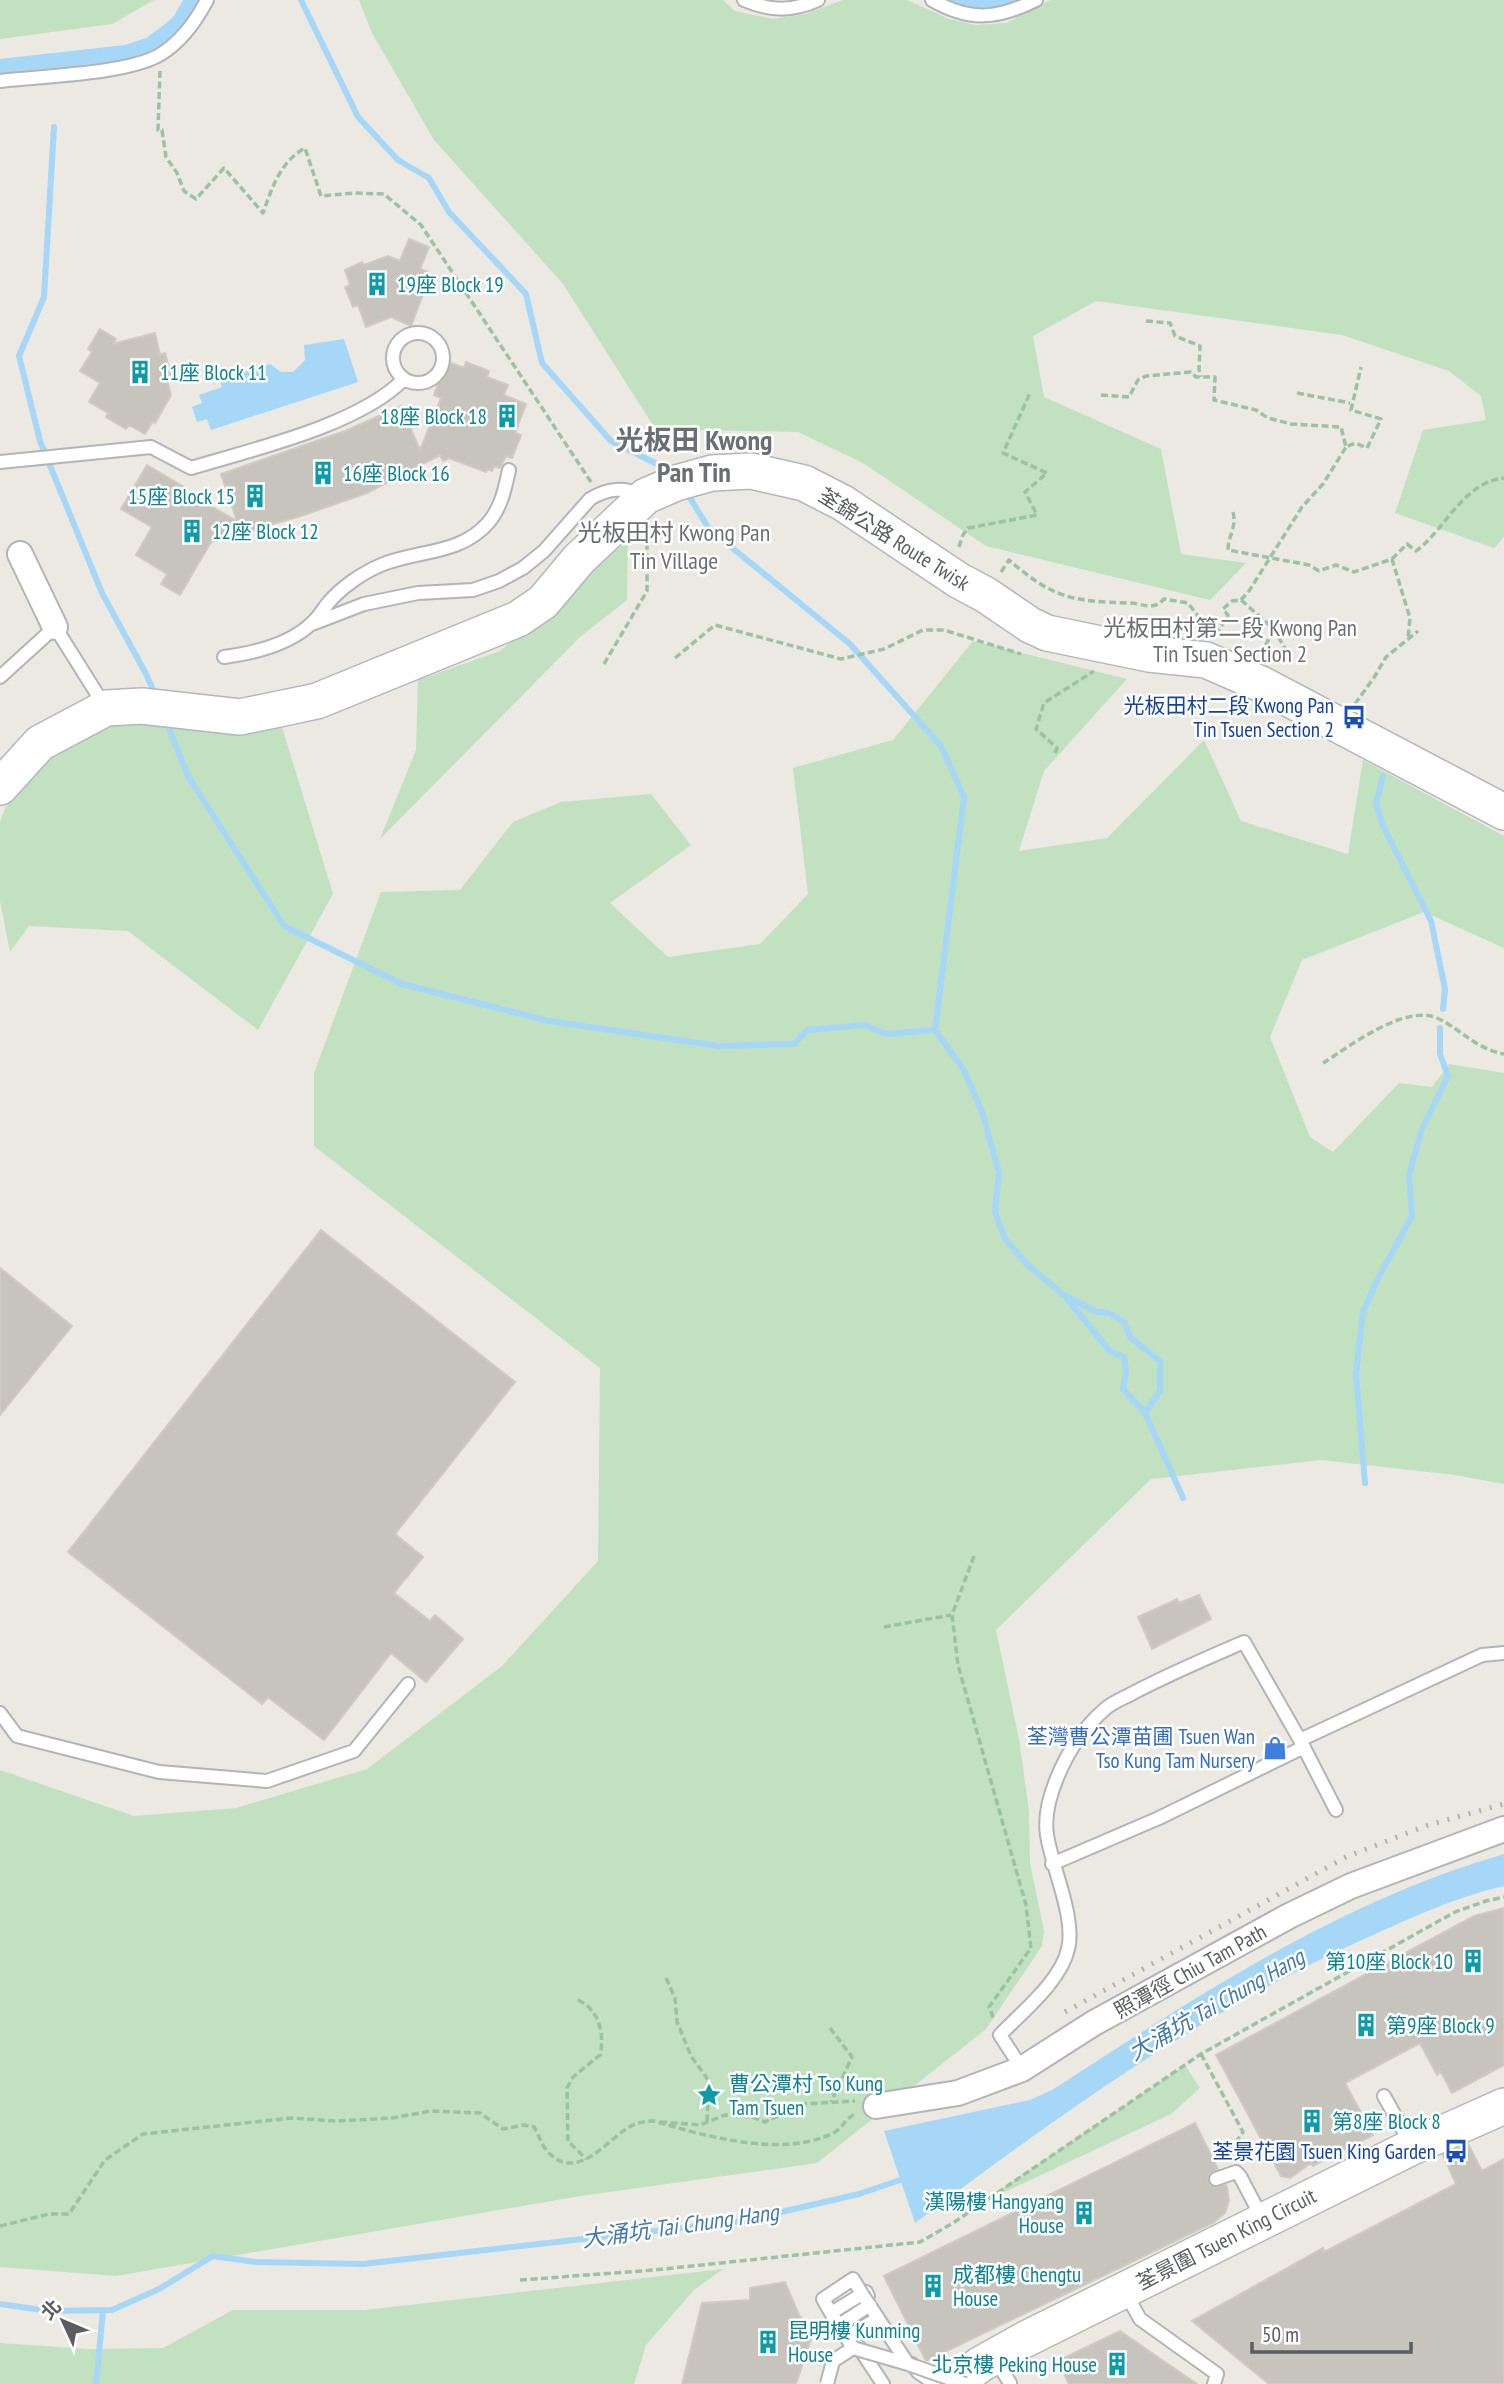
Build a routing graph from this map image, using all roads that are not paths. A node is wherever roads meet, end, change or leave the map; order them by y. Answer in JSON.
{"nodes":[{"id":1,"x":207,"y":0,"type":"edge"},
{"id":2,"x":744,"y":0,"type":"edge"},
{"id":3,"x":818,"y":0,"type":"edge"},
{"id":4,"x":932,"y":0,"type":"edge"},
{"id":5,"x":1036,"y":0,"type":"edge"},
{"id":6,"x":0,"y":81,"type":"edge"},
{"id":7,"x":404,"y":379,"type":"junction"},
{"id":8,"x":0,"y":462,"type":"edge"},
{"id":9,"x":509,"y":470,"type":"dead end"},
{"id":10,"x":661,"y":490,"type":"junction"},
{"id":11,"x":20,"y":554,"type":"dead end"},
{"id":12,"x":312,"y":624,"type":"junction"},
{"id":13,"x":55,"y":627,"type":"junction"},
{"id":14,"x":224,"y":657,"type":"dead end"},
{"id":15,"x":0,"y":677,"type":"edge"},
{"id":16,"x":106,"y":708,"type":"junction"},
{"id":17,"x":0,"y":787,"type":"edge"},
{"id":18,"x":1504,"y":812,"type":"edge"},
{"id":19,"x":1504,"y":1653,"type":"edge"},
{"id":20,"x":408,"y":1684,"type":"dead end"},
{"id":21,"x":0,"y":1713,"type":"edge"},
{"id":22,"x":1302,"y":1744,"type":"junction"},
{"id":23,"x":1336,"y":1810,"type":"dead end"},
{"id":24,"x":1504,"y":1829,"type":"edge"},
{"id":25,"x":1052,"y":1864,"type":"junction"},
{"id":26,"x":1022,"y":2069,"type":"junction"},
{"id":27,"x":1384,"y":2096,"type":"dead end"},
{"id":28,"x":875,"y":2107,"type":"road end"},
{"id":29,"x":1501,"y":2112,"type":"edge"},
{"id":30,"x":1412,"y":2147,"type":"junction"},
{"id":31,"x":1222,"y":2176,"type":"road end"},
{"id":32,"x":1263,"y":2221,"type":"junction"},
{"id":33,"x":1124,"y":2290,"type":"junction"},
{"id":34,"x":866,"y":2299,"type":"junction"},
{"id":35,"x":878,"y":2318,"type":"junction"},
{"id":36,"x":839,"y":2325,"type":"junction"},
{"id":37,"x":850,"y":2342,"type":"junction"},
{"id":38,"x":908,"y":2364,"type":"junction"},
{"id":39,"x":1002,"y":2370,"type":"edge"},
{"id":40,"x":827,"y":2384,"type":"edge"},
{"id":41,"x":883,"y":2384,"type":"edge"},
{"id":42,"x":934,"y":2384,"type":"edge"},
{"id":43,"x":954,"y":2384,"type":"edge"},
{"id":44,"x":965,"y":2384,"type":"edge"},
{"id":45,"x":1214,"y":2384,"type":"edge"}],
"edges":[{"from":1,"to":6,"type":"lane"},
{"from":2,"to":3,"type":"lane"},
{"from":4,"to":5,"type":"lane"},
{"from":7,"to":7,"type":"lane"},
{"from":7,"to":8,"type":"lane"},
{"from":9,"to":12,"type":"lane"},
{"from":10,"to":12,"type":"lane"},
{"from":10,"to":16,"type":"main road","name":"荃錦公路 Route Twisk"},
{"from":10,"to":18,"type":"main road","name":"荃錦公路 Route Twisk"},
{"from":11,"to":13,"type":"street"},
{"from":12,"to":14,"type":"lane"},
{"from":13,"to":15,"type":"lane"},
{"from":13,"to":16,"type":"lane"},
{"from":16,"to":17,"type":"main road","name":"荃錦公路 Route Twisk"},
{"from":19,"to":22,"type":"lane"},
{"from":20,"to":21,"type":"lane"},
{"from":22,"to":23,"type":"lane"},
{"from":22,"to":25,"type":"lane"},
{"from":22,"to":25,"type":"lane"},
{"from":24,"to":26,"type":"street","name":"照潭徑 Chiu Tam Path"},
{"from":25,"to":26,"type":"lane"},
{"from":26,"to":28,"type":"street","name":"照潭徑 Chiu Tam Path"},
{"from":27,"to":30,"type":"lane"},
{"from":29,"to":30,"type":"main road","name":"荃景圍 Tsuen King Circuit"},
{"from":30,"to":32,"type":"main road","name":"荃景圍 Tsuen King Circuit"},
{"from":31,"to":32,"type":"lane"},
{"from":32,"to":33,"type":"main road","name":"荃景圍 Tsuen King Circuit"},
{"from":33,"to":39,"type":"main road","name":"荃景圍 Tsuen King Circuit"},
{"from":33,"to":45,"type":"lane"},
{"from":34,"to":35,"type":"lane","bridge":true},
{"from":34,"to":36,"type":"lane","bridge":true},
{"from":34,"to":36,"type":"lane","bridge":true},
{"from":35,"to":37,"type":"lane","bridge":true},
{"from":35,"to":38,"type":"lane","bridge":true},
{"from":36,"to":37,"type":"lane","bridge":true},
{"from":37,"to":38,"type":"lane","bridge":true},
{"from":37,"to":40,"type":"lane","bridge":true},
{"from":38,"to":44,"type":"lane","bridge":true},
{"from":39,"to":43,"type":"main road","name":"荃景圍 Tsuen King Circuit"},
{"from":41,"to":42,"type":"lane"}]}
